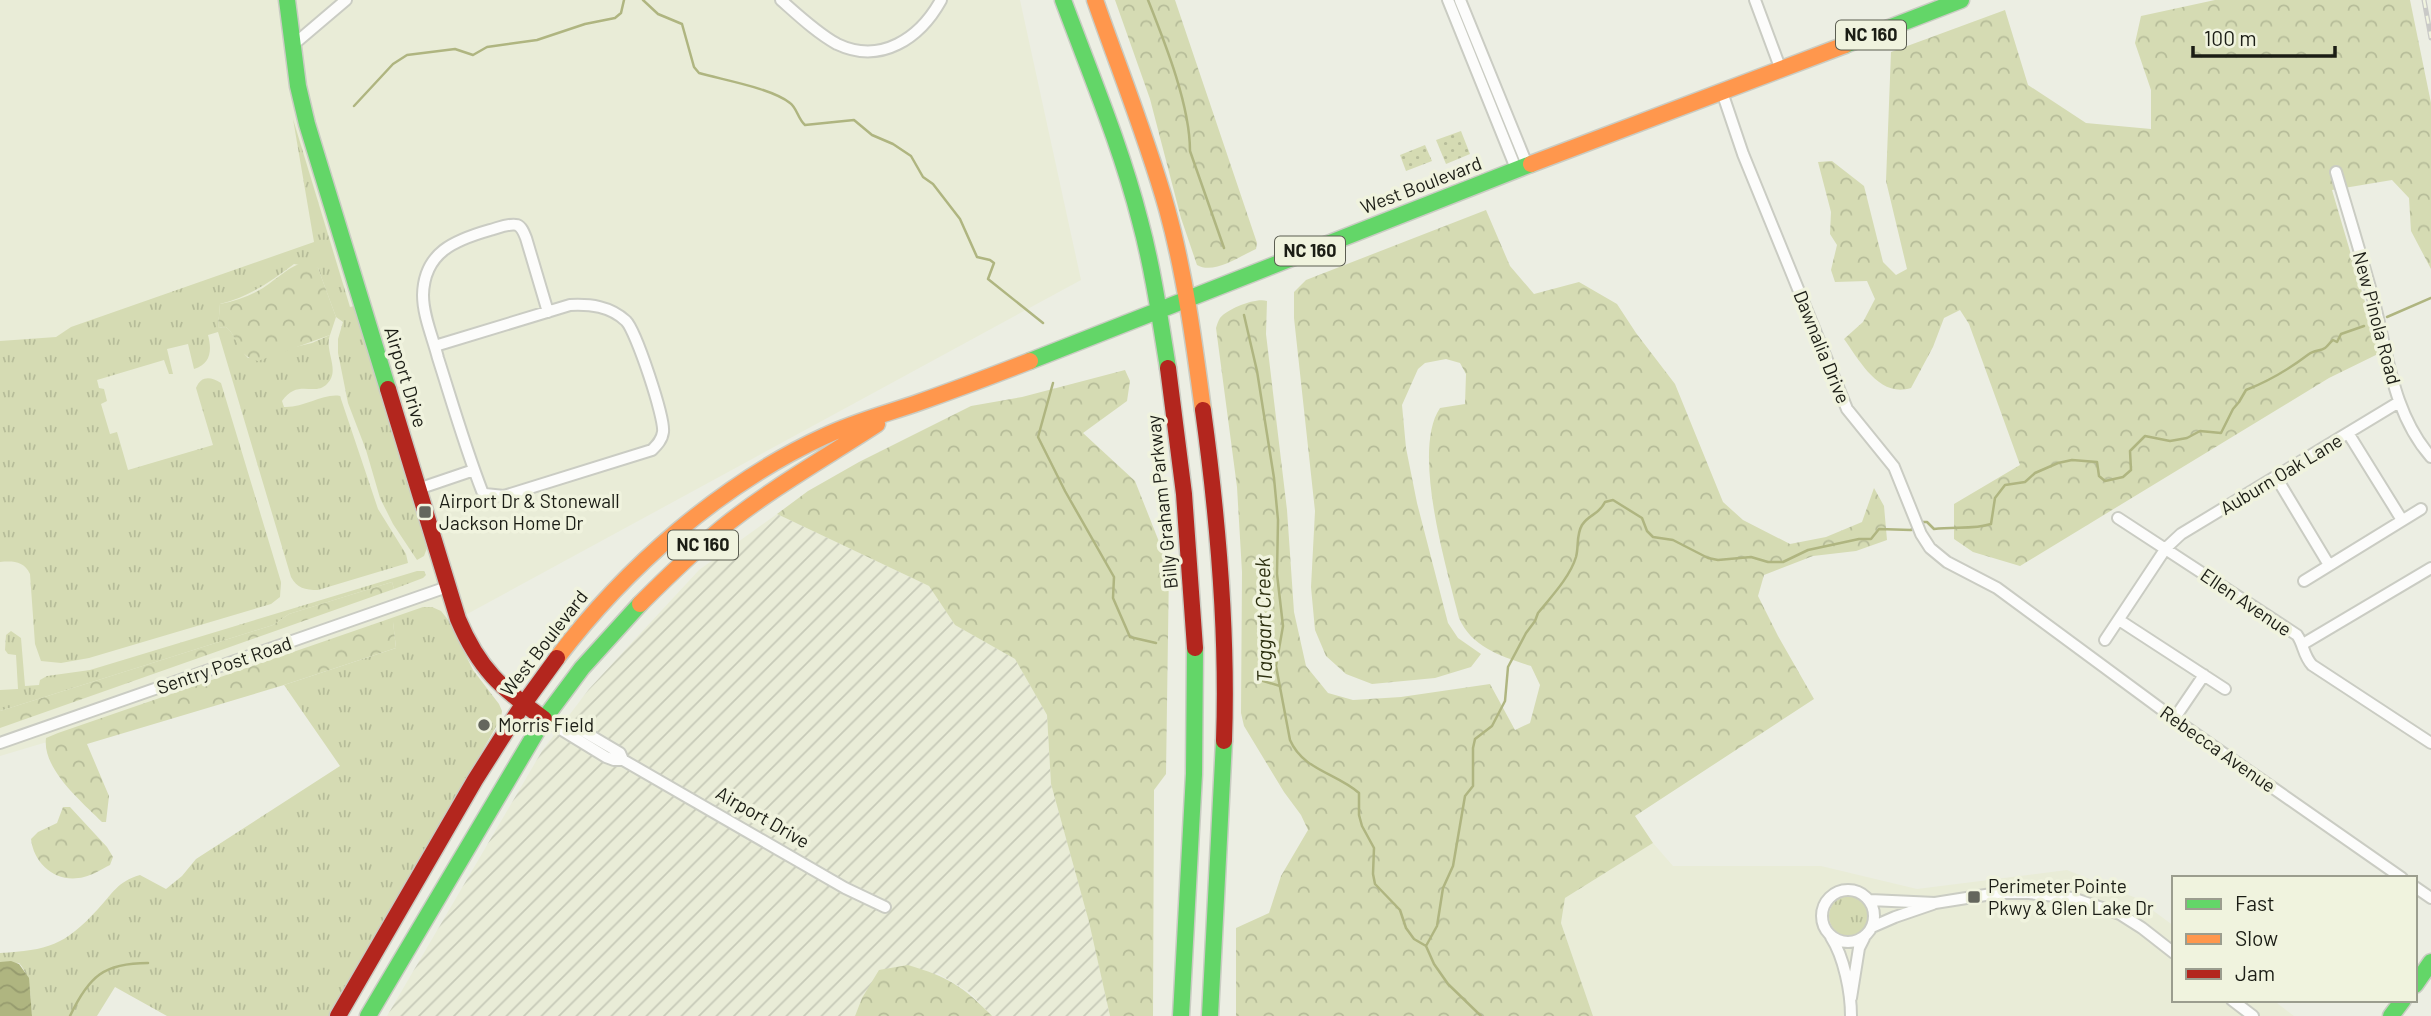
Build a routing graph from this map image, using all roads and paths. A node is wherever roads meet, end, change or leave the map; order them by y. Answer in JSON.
{"nodes":[{"id":1,"x":287,"y":0,"type":"edge"},
{"id":2,"x":346,"y":0,"type":"edge"},
{"id":3,"x":781,"y":0,"type":"edge"},
{"id":4,"x":941,"y":0,"type":"edge"},
{"id":5,"x":1063,"y":0,"type":"edge"},
{"id":6,"x":1095,"y":0,"type":"edge"},
{"id":7,"x":1448,"y":0,"type":"edge"},
{"id":8,"x":1460,"y":0,"type":"edge"},
{"id":9,"x":1755,"y":0,"type":"edge"},
{"id":10,"x":1961,"y":0,"type":"edge"},
{"id":11,"x":292,"y":46,"type":"junction"},
{"id":12,"x":1781,"y":70,"type":"junction"},
{"id":13,"x":1722,"y":92,"type":"junction"},
{"id":14,"x":1523,"y":169,"type":"junction"},
{"id":15,"x":2336,"y":172,"type":"dead end"},
{"id":16,"x":1187,"y":299,"type":"junction"},
{"id":17,"x":1159,"y":310,"type":"junction"},
{"id":18,"x":548,"y":312,"type":"junction"},
{"id":19,"x":435,"y":346,"type":"junction"},
{"id":20,"x":2399,"y":402,"type":"junction"},
{"id":21,"x":897,"y":410,"type":"junction"},
{"id":22,"x":2348,"y":433,"type":"junction"},
{"id":23,"x":2431,"y":457,"type":"edge"},
{"id":24,"x":474,"y":470,"type":"junction"},
{"id":25,"x":2276,"y":477,"type":"junction"},
{"id":26,"x":418,"y":489,"type":"junction"},
{"id":27,"x":2421,"y":509,"type":"dead end"},
{"id":28,"x":2118,"y":518,"type":"dead end"},
{"id":29,"x":2402,"y":520,"type":"junction"},
{"id":30,"x":2166,"y":548,"type":"junction"},
{"id":31,"x":2329,"y":565,"type":"junction"},
{"id":32,"x":2431,"y":568,"type":"edge"},
{"id":33,"x":2304,"y":581,"type":"dead end"},
{"id":34,"x":447,"y":587,"type":"junction"},
{"id":35,"x":2037,"y":617,"type":"joint"},
{"id":36,"x":2119,"y":620,"type":"junction"},
{"id":37,"x":2105,"y":640,"type":"dead end"},
{"id":38,"x":2303,"y":644,"type":"junction"},
{"id":39,"x":2204,"y":675,"type":"junction"},
{"id":40,"x":2225,"y":689,"type":"dead end"},
{"id":41,"x":522,"y":703,"type":"junction"},
{"id":42,"x":2174,"y":719,"type":"junction"},
{"id":43,"x":551,"y":723,"type":"junction"},
{"id":44,"x":0,"y":743,"type":"edge"},
{"id":45,"x":2431,"y":743,"type":"edge"},
{"id":46,"x":2399,"y":876,"type":"edge"},
{"id":47,"x":1870,"y":900,"type":"junction"},
{"id":48,"x":1936,"y":903,"type":"junction"},
{"id":49,"x":885,"y":908,"type":"dead end"},
{"id":50,"x":1872,"y":927,"type":"junction"},
{"id":51,"x":1831,"y":937,"type":"junction"},
{"id":52,"x":1864,"y":938,"type":"junction"},
{"id":53,"x":2172,"y":951,"type":"edge"},
{"id":54,"x":2431,"y":962,"type":"edge"},
{"id":55,"x":2417,"y":985,"type":"edge"},
{"id":56,"x":1851,"y":1000,"type":"junction"},
{"id":57,"x":2234,"y":1002,"type":"edge"},
{"id":58,"x":2248,"y":1014,"type":"edge"},
{"id":59,"x":338,"y":1016,"type":"edge"},
{"id":60,"x":368,"y":1016,"type":"edge"},
{"id":61,"x":1181,"y":1016,"type":"edge"},
{"id":62,"x":1210,"y":1016,"type":"edge"},
{"id":63,"x":1852,"y":1016,"type":"edge"}],
"edges":[{"from":1,"to":11,"type":"main road","name":"Airport Drive"},
{"from":2,"to":11,"type":"street"},
{"from":3,"to":4,"type":"street"},
{"from":5,"to":17,"type":"main road","name":"Billy Graham Parkway"},
{"from":6,"to":16,"type":"main road"},
{"from":7,"to":14,"type":"street"},
{"from":8,"to":14,"type":"street"},
{"from":9,"to":12,"type":"street"},
{"from":10,"to":12,"type":"main road","name":"West Boulevard","number":"NC 160"},
{"from":11,"to":26,"type":"main road","name":"Airport Drive"},
{"from":12,"to":13,"type":"main road","name":"West Boulevard","number":"NC 160"},
{"from":13,"to":14,"type":"main road","name":"West Boulevard","number":"NC 160"},
{"from":13,"to":35,"type":"street","name":"Dawnalia Drive"},
{"from":14,"to":16,"type":"main road","name":"West Boulevard","number":"NC 160"},
{"from":15,"to":20,"type":"street","name":"New Pinola Road"},
{"from":16,"to":17,"type":"main road","name":"West Boulevard","number":"NC 160"},
{"from":16,"to":62,"type":"main road"},
{"from":17,"to":21,"type":"main road","name":"West Boulevard","number":"NC 160"},
{"from":17,"to":61,"type":"main road","name":"Billy Graham Parkway"},
{"from":18,"to":19,"type":"street"},
{"from":18,"to":19,"type":"street"},
{"from":18,"to":24,"type":"street"},
{"from":19,"to":24,"type":"street"},
{"from":20,"to":22,"type":"street","name":"Auburn Oak Lane"},
{"from":20,"to":23,"type":"street","name":"New Pinola Road"},
{"from":21,"to":41,"type":"main road","name":"West Boulevard","number":"NC 160"},
{"from":21,"to":43,"type":"main road","name":"West Boulevard","number":"NC 160"},
{"from":22,"to":25,"type":"street","name":"Auburn Oak Lane"},
{"from":22,"to":29,"type":"street"},
{"from":24,"to":26,"type":"street"},
{"from":25,"to":30,"type":"street","name":"Auburn Oak Lane"},
{"from":25,"to":31,"type":"street"},
{"from":26,"to":34,"type":"main road","name":"Airport Drive"},
{"from":27,"to":29,"type":"street"},
{"from":28,"to":30,"type":"street","name":"Ellen Avenue"},
{"from":29,"to":31,"type":"street"},
{"from":30,"to":36,"type":"street","name":"Auburn Oak Lane"},
{"from":30,"to":38,"type":"street","name":"Ellen Avenue"},
{"from":31,"to":33,"type":"street"},
{"from":32,"to":38,"type":"street"},
{"from":34,"to":41,"type":"main road","name":"Airport Drive"},
{"from":34,"to":44,"type":"street","name":"Sentry Post Road"},
{"from":35,"to":42,"type":"street","name":"Rebecca Avenue"},
{"from":36,"to":37,"type":"street","name":"Auburn Oak Lane"},
{"from":36,"to":39,"type":"street"},
{"from":38,"to":45,"type":"street","name":"Ellen Avenue"},
{"from":39,"to":40,"type":"street"},
{"from":39,"to":42,"type":"street"},
{"from":41,"to":43,"type":"main road","name":"Airport Drive"},
{"from":41,"to":59,"type":"main road","name":"West Boulevard","number":"NC 160"},
{"from":42,"to":46,"type":"street","name":"Rebecca Avenue"},
{"from":43,"to":49,"type":"street","name":"Airport Drive"},
{"from":43,"to":60,"type":"main road","name":"West Boulevard","number":"NC 160"},
{"from":47,"to":48,"type":"street"},
{"from":47,"to":50,"type":"street"},
{"from":47,"to":51,"type":"street"},
{"from":48,"to":50,"type":"street"},
{"from":48,"to":53,"type":"street"},
{"from":50,"to":52,"type":"street"},
{"from":51,"to":52,"type":"street"},
{"from":51,"to":56,"type":"street"},
{"from":52,"to":56,"type":"street"},
{"from":54,"to":55,"type":"main road"},
{"from":56,"to":63,"type":"street"},
{"from":57,"to":58,"type":"street"}]}
